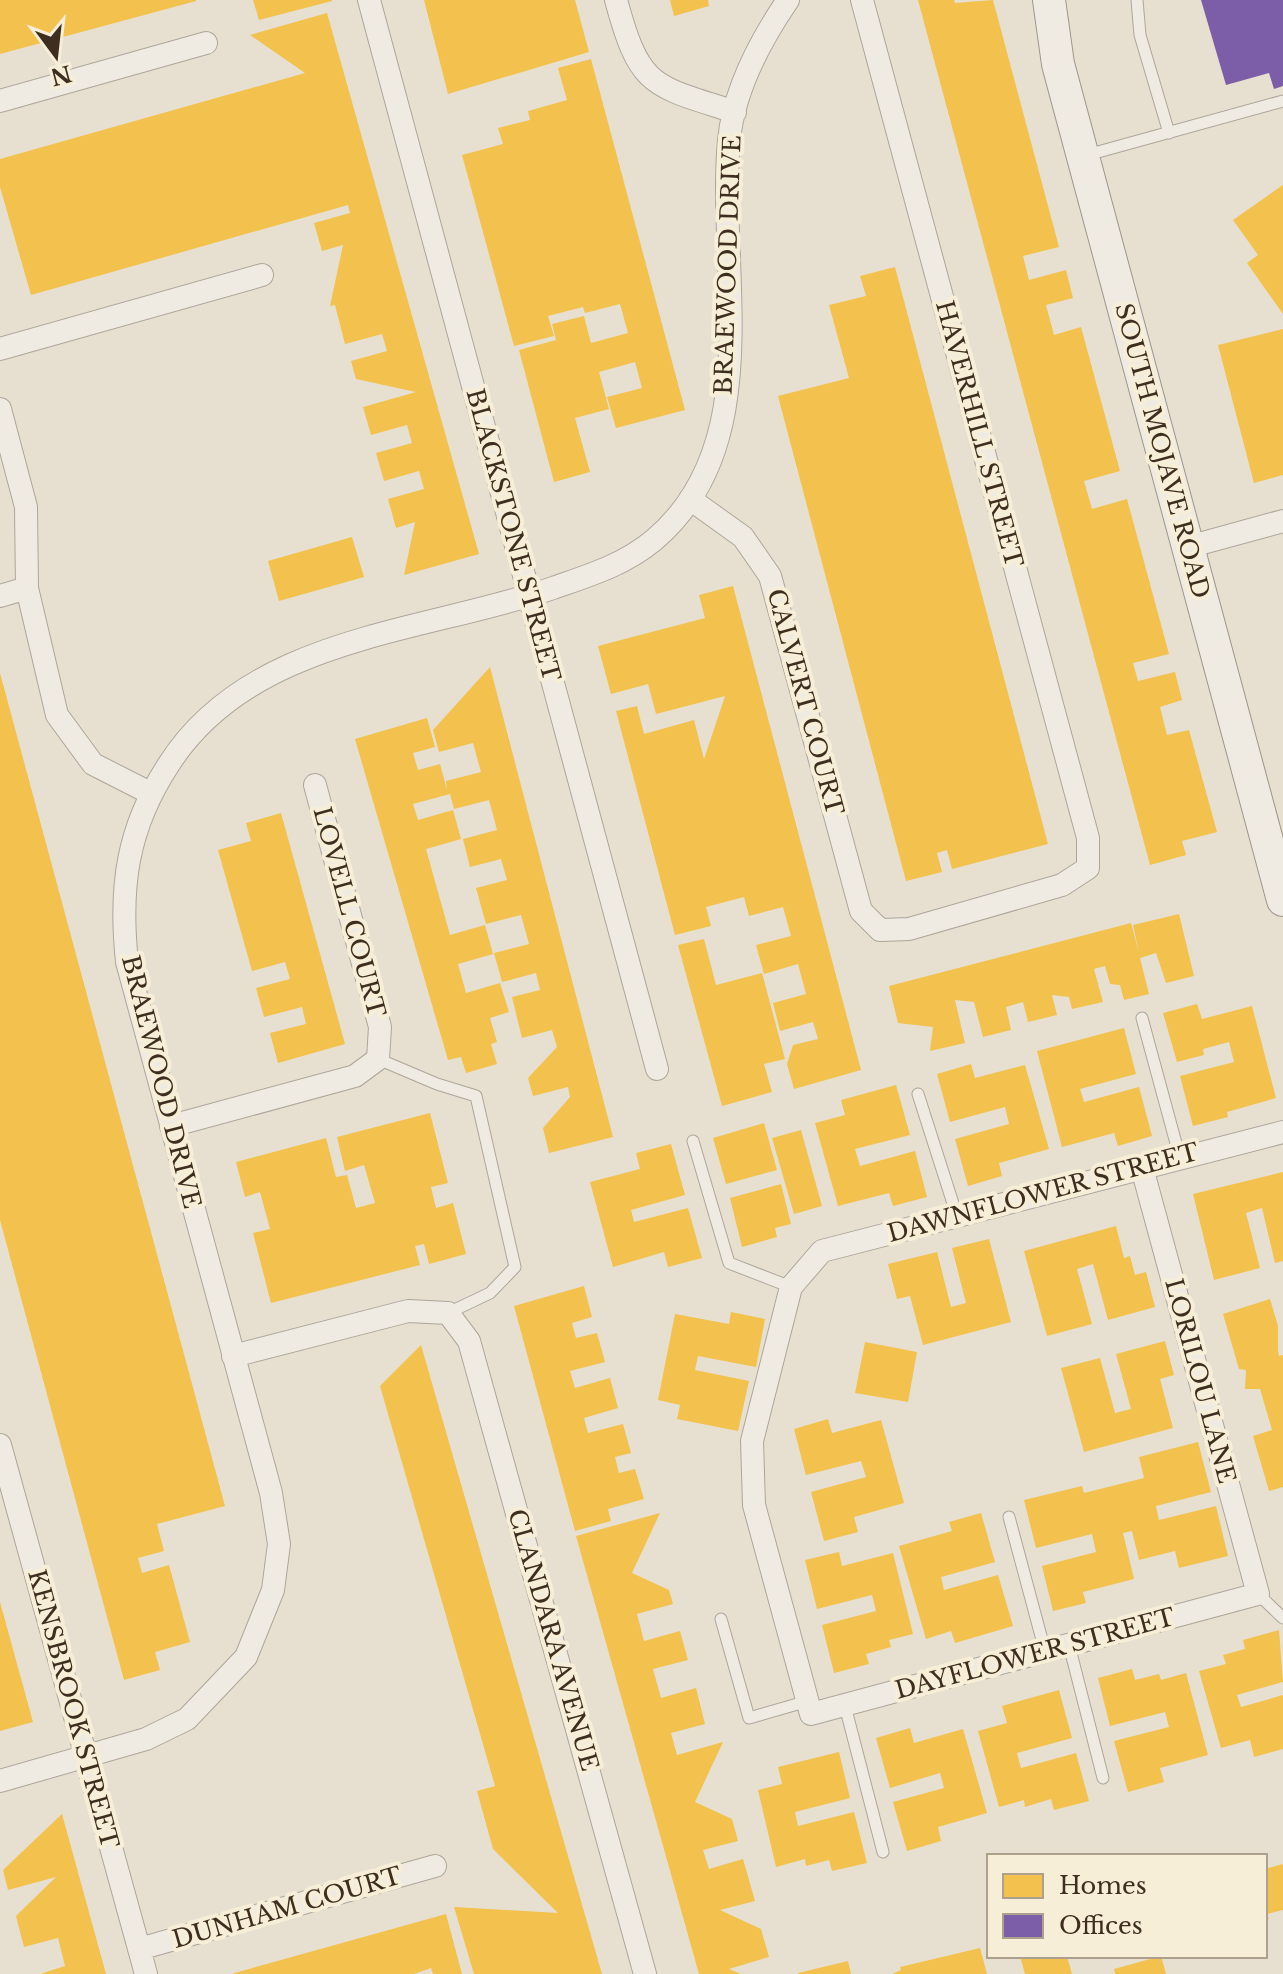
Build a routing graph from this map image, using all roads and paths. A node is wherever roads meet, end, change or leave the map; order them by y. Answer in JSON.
{"nodes":[{"id":1,"x":369,"y":0,"type":"edge"},
{"id":2,"x":616,"y":0,"type":"edge"},
{"id":3,"x":788,"y":0,"type":"edge"},
{"id":4,"x":862,"y":0,"type":"edge"},
{"id":5,"x":1049,"y":0,"type":"edge"},
{"id":6,"x":1137,"y":0,"type":"edge"},
{"id":7,"x":206,"y":43,"type":"dead end"},
{"id":8,"x":0,"y":101,"type":"edge"},
{"id":9,"x":1283,"y":101,"type":"edge"},
{"id":10,"x":735,"y":112,"type":"junction"},
{"id":11,"x":1169,"y":133,"type":"junction"},
{"id":12,"x":1083,"y":156,"type":"junction"},
{"id":13,"x":262,"y":275,"type":"dead end"},
{"id":14,"x":0,"y":349,"type":"edge"},
{"id":15,"x":0,"y":409,"type":"edge"},
{"id":16,"x":690,"y":499,"type":"junction"},
{"id":17,"x":1283,"y":521,"type":"edge"},
{"id":18,"x":1188,"y":547,"type":"junction"},
{"id":19,"x":27,"y":588,"type":"junction"},
{"id":20,"x":0,"y":596,"type":"edge"},
{"id":21,"x":530,"y":596,"type":"junction"},
{"id":22,"x":315,"y":785,"type":"dead end"},
{"id":23,"x":150,"y":793,"type":"junction"},
{"id":24,"x":1283,"y":900,"type":"edge"},
{"id":25,"x":880,"y":930,"type":"joint"},
{"id":26,"x":1142,"y":1018,"type":"dead end"},
{"id":27,"x":378,"y":1059,"type":"junction"},
{"id":28,"x":657,"y":1069,"type":"dead end"},
{"id":29,"x":918,"y":1094,"type":"dead end"},
{"id":30,"x":171,"y":1126,"type":"junction"},
{"id":31,"x":1283,"y":1132,"type":"edge"},
{"id":32,"x":693,"y":1141,"type":"dead end"},
{"id":33,"x":1180,"y":1158,"type":"junction"},
{"id":34,"x":1142,"y":1168,"type":"junction"},
{"id":35,"x":957,"y":1216,"type":"junction"},
{"id":36,"x":791,"y":1287,"type":"junction"},
{"id":37,"x":448,"y":1313,"type":"junction"},
{"id":38,"x":233,"y":1356,"type":"junction"},
{"id":39,"x":0,"y":1445,"type":"edge"},
{"id":40,"x":1009,"y":1517,"type":"dead end"},
{"id":41,"x":1258,"y":1594,"type":"junction"},
{"id":42,"x":1283,"y":1618,"type":"edge"},
{"id":43,"x":721,"y":1619,"type":"dead end"},
{"id":44,"x":1069,"y":1645,"type":"junction"},
{"id":45,"x":1045,"y":1651,"type":"junction"},
{"id":46,"x":845,"y":1706,"type":"junction"},
{"id":47,"x":810,"y":1708,"type":"junction"},
{"id":48,"x":86,"y":1756,"type":"junction"},
{"id":49,"x":1103,"y":1778,"type":"dead end"},
{"id":50,"x":0,"y":1781,"type":"edge"},
{"id":51,"x":883,"y":1852,"type":"dead end"},
{"id":52,"x":435,"y":1866,"type":"dead end"},
{"id":53,"x":139,"y":1949,"type":"junction"},
{"id":54,"x":146,"y":1974,"type":"edge"},
{"id":55,"x":645,"y":1974,"type":"edge"}],
"edges":[{"from":1,"to":21,"type":"street","name":"BLACKSTONE STREET"},
{"from":2,"to":10,"type":"street"},
{"from":3,"to":10,"type":"street","name":"BRAEWOOD DRIVE"},
{"from":4,"to":25,"type":"street","name":"HAVERHILL STREET"},
{"from":5,"to":12,"type":"street","name":"SOUTH MOJAVE ROAD"},
{"from":6,"to":11,"type":"lane"},
{"from":7,"to":8,"type":"street"},
{"from":9,"to":11,"type":"lane"},
{"from":10,"to":16,"type":"street","name":"BRAEWOOD DRIVE"},
{"from":11,"to":12,"type":"lane"},
{"from":12,"to":18,"type":"street","name":"SOUTH MOJAVE ROAD"},
{"from":13,"to":14,"type":"street"},
{"from":15,"to":19,"type":"street"},
{"from":16,"to":21,"type":"street","name":"BRAEWOOD DRIVE"},
{"from":16,"to":25,"type":"street","name":"CALVERT COURT"},
{"from":17,"to":18,"type":"street"},
{"from":18,"to":24,"type":"street","name":"SOUTH MOJAVE ROAD"},
{"from":19,"to":20,"type":"street"},
{"from":19,"to":23,"type":"street"},
{"from":21,"to":23,"type":"street","name":"BRAEWOOD DRIVE"},
{"from":21,"to":28,"type":"street","name":"BLACKSTONE STREET"},
{"from":22,"to":27,"type":"street","name":"LOVELL COURT"},
{"from":23,"to":30,"type":"street","name":"BRAEWOOD DRIVE"},
{"from":26,"to":33,"type":"lane"},
{"from":27,"to":30,"type":"street"},
{"from":27,"to":37,"type":"lane"},
{"from":29,"to":35,"type":"lane"},
{"from":30,"to":38,"type":"street","name":"BRAEWOOD DRIVE"},
{"from":31,"to":33,"type":"street","name":"DAWNFLOWER STREET"},
{"from":32,"to":36,"type":"lane"},
{"from":33,"to":34,"type":"street","name":"DAWNFLOWER STREET"},
{"from":34,"to":35,"type":"street","name":"DAWNFLOWER STREET"},
{"from":34,"to":41,"type":"street","name":"LORILOU LANE"},
{"from":35,"to":36,"type":"street","name":"DAWNFLOWER STREET"},
{"from":36,"to":47,"type":"street"},
{"from":37,"to":38,"type":"street"},
{"from":37,"to":55,"type":"street","name":"CLANDARA AVENUE"},
{"from":38,"to":48,"type":"street","name":"BRAEWOOD DRIVE"},
{"from":39,"to":48,"type":"street","name":"KENSBROOK STREET"},
{"from":40,"to":45,"type":"lane"},
{"from":41,"to":42,"type":"lane"},
{"from":41,"to":44,"type":"street","name":"DAYFLOWER STREET"},
{"from":43,"to":47,"type":"lane"},
{"from":44,"to":45,"type":"street","name":"DAYFLOWER STREET"},
{"from":44,"to":49,"type":"lane"},
{"from":45,"to":46,"type":"street","name":"DAYFLOWER STREET"},
{"from":46,"to":47,"type":"street","name":"DAYFLOWER STREET"},
{"from":46,"to":51,"type":"lane"},
{"from":48,"to":50,"type":"street","name":"BRAEWOOD DRIVE"},
{"from":48,"to":53,"type":"street","name":"KENSBROOK STREET"},
{"from":52,"to":53,"type":"street","name":"DUNHAM COURT"},
{"from":53,"to":54,"type":"street","name":"KENSBROOK STREET"}]}
